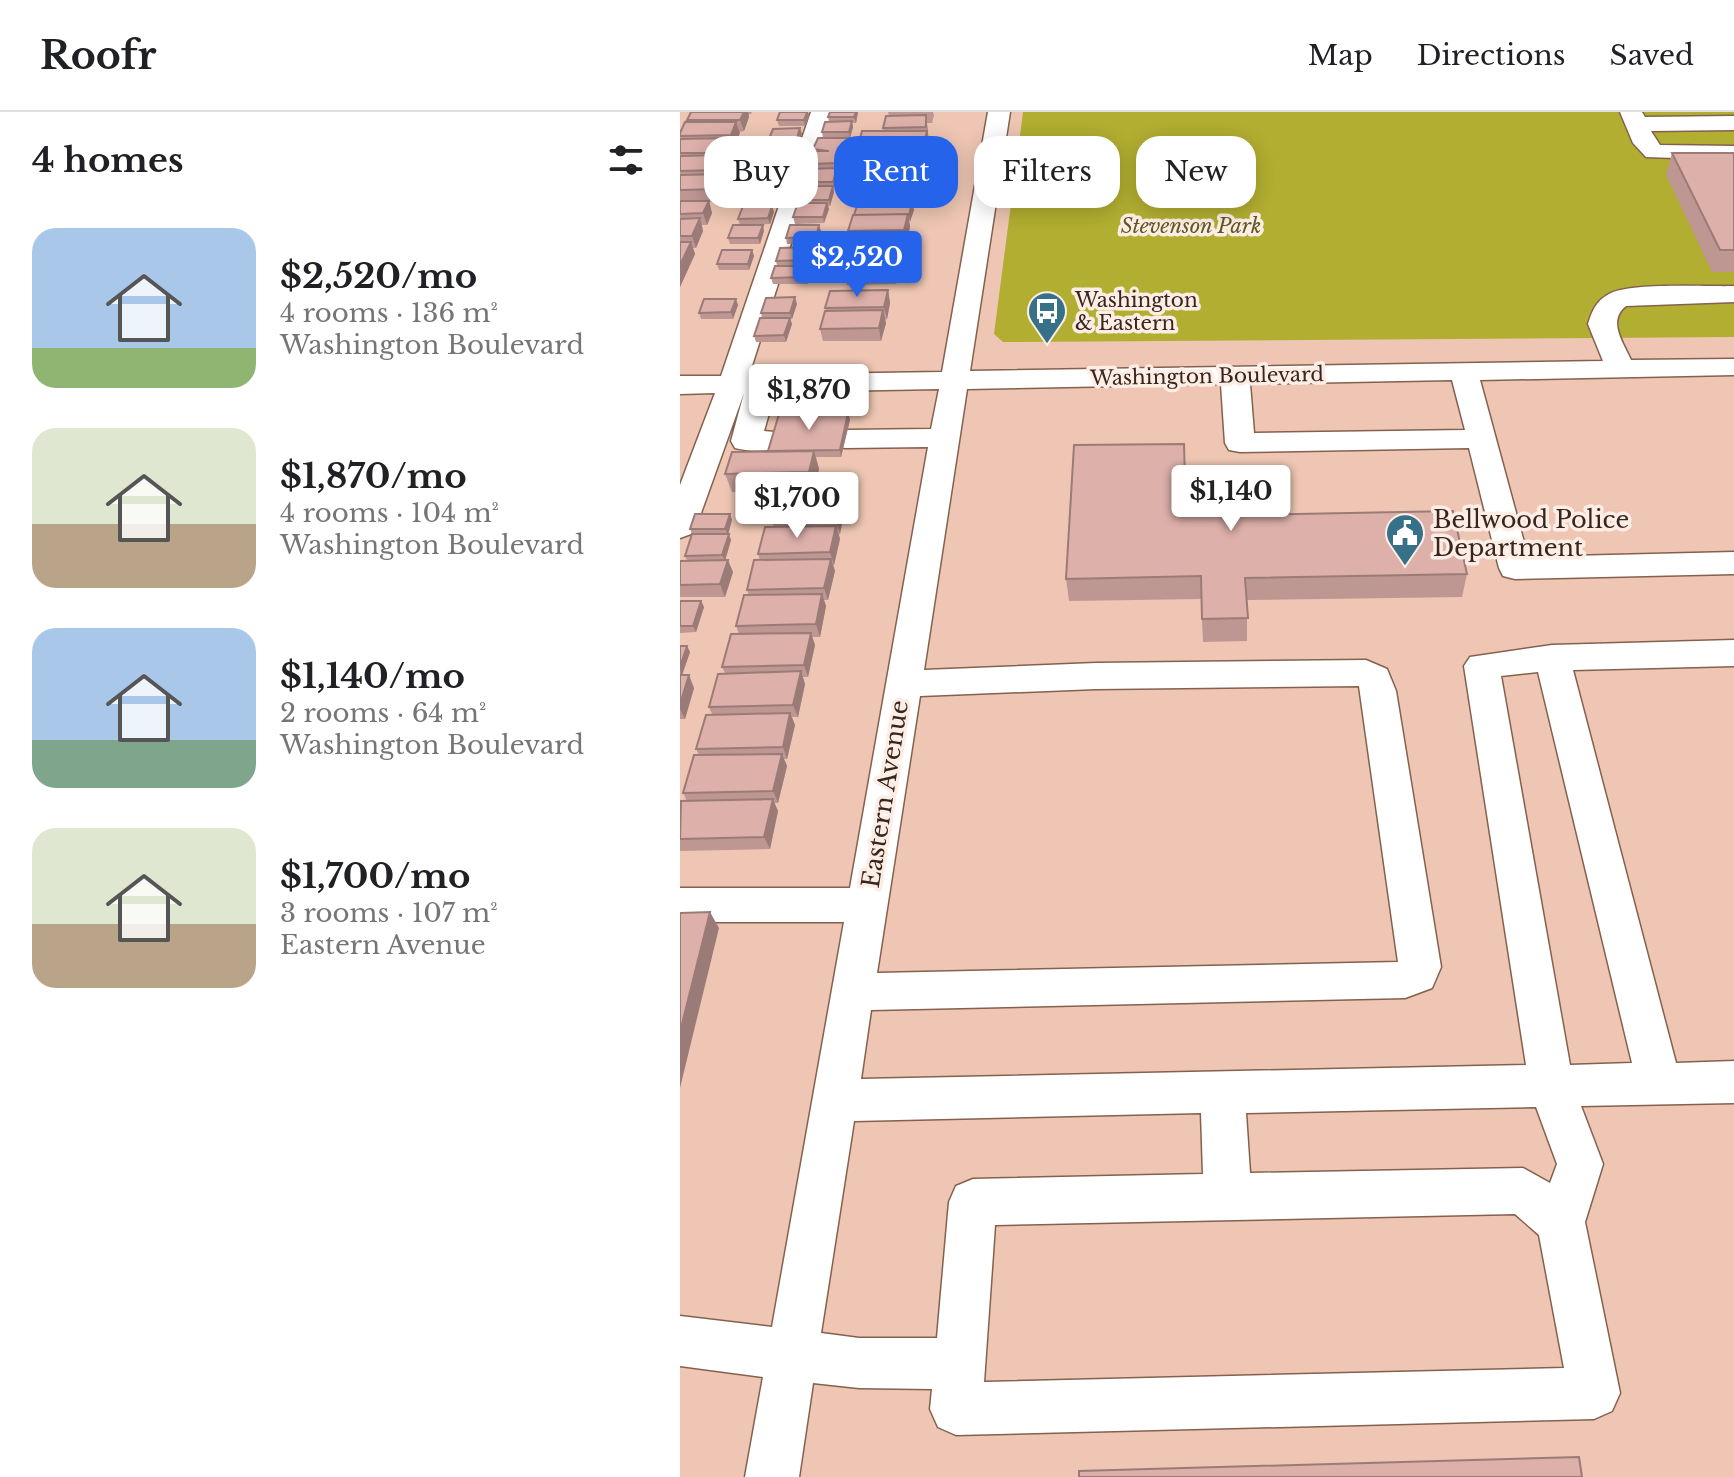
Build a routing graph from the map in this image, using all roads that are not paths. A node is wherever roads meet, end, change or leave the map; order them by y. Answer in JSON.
{"nodes":[{"id":1,"x":822,"y":112,"type":"edge"},
{"id":2,"x":999,"y":112,"type":"edge"},
{"id":3,"x":1634,"y":118,"type":"edge"},
{"id":4,"x":1734,"y":123,"type":"edge"},
{"id":5,"x":1734,"y":153,"type":"edge"},
{"id":6,"x":1734,"y":294,"type":"edge"},
{"id":7,"x":1734,"y":367,"type":"edge"},
{"id":8,"x":1620,"y":369,"type":"junction"},
{"id":9,"x":1464,"y":372,"type":"junction"},
{"id":10,"x":1235,"y":376,"type":"junction"},
{"id":11,"x":953,"y":381,"type":"junction"},
{"id":12,"x":865,"y":382,"type":"junction"},
{"id":13,"x":763,"y":384,"type":"junction"},
{"id":14,"x":680,"y":385,"type":"edge"},
{"id":15,"x":732,"y":385,"type":"junction"},
{"id":16,"x":944,"y":438,"type":"junction"},
{"id":17,"x":1482,"y":439,"type":"junction"},
{"id":18,"x":774,"y":440,"type":"edge"},
{"id":19,"x":680,"y":527,"type":"edge"},
{"id":20,"x":1734,"y":563,"type":"edge"},
{"id":21,"x":1734,"y":653,"type":"edge"},
{"id":22,"x":1552,"y":658,"type":"junction"},
{"id":23,"x":903,"y":684,"type":"junction"},
{"id":24,"x":680,"y":905,"type":"edge"},
{"id":25,"x":867,"y":905,"type":"junction"},
{"id":26,"x":852,"y":992,"type":"junction"},
{"id":27,"x":1734,"y":1082,"type":"edge"},
{"id":28,"x":1659,"y":1084,"type":"junction"},
{"id":29,"x":1551,"y":1086,"type":"junction"},
{"id":30,"x":1222,"y":1093,"type":"junction"},
{"id":31,"x":835,"y":1100,"type":"junction"},
{"id":32,"x":1228,"y":1197,"type":"junction"},
{"id":33,"x":1561,"y":1222,"type":"junction"},
{"id":34,"x":680,"y":1341,"type":"edge"},
{"id":35,"x":793,"y":1353,"type":"junction"},
{"id":36,"x":960,"y":1364,"type":"junction"},
{"id":37,"x":772,"y":1477,"type":"edge"}],
"edges":[{"from":1,"to":15,"type":"street"},
{"from":2,"to":11,"type":"street","name":"Eastern Avenue"},
{"from":3,"to":4,"type":"street"},
{"from":3,"to":5,"type":"street"},
{"from":6,"to":8,"type":"street"},
{"from":7,"to":8,"type":"street","name":"Washington Boulevard"},
{"from":8,"to":9,"type":"street","name":"Washington Boulevard"},
{"from":9,"to":10,"type":"street","name":"Washington Boulevard"},
{"from":9,"to":17,"type":"street"},
{"from":10,"to":11,"type":"street","name":"Washington Boulevard"},
{"from":10,"to":17,"type":"street"},
{"from":11,"to":12,"type":"street","name":"Washington Boulevard"},
{"from":11,"to":16,"type":"street","name":"Eastern Avenue"},
{"from":12,"to":13,"type":"street","name":"Washington Boulevard"},
{"from":12,"to":16,"type":"street"},
{"from":13,"to":15,"type":"street","name":"Washington Boulevard"},
{"from":13,"to":18,"type":"street"},
{"from":14,"to":15,"type":"street","name":"Washington Boulevard"},
{"from":15,"to":19,"type":"street"},
{"from":16,"to":23,"type":"street","name":"Eastern Avenue"},
{"from":17,"to":20,"type":"street"},
{"from":21,"to":22,"type":"street"},
{"from":22,"to":28,"type":"street"},
{"from":22,"to":29,"type":"street"},
{"from":23,"to":25,"type":"street","name":"Eastern Avenue"},
{"from":23,"to":26,"type":"street"},
{"from":24,"to":25,"type":"street"},
{"from":25,"to":26,"type":"street","name":"Eastern Avenue"},
{"from":26,"to":31,"type":"street","name":"Eastern Avenue"},
{"from":27,"to":28,"type":"street"},
{"from":28,"to":29,"type":"street"},
{"from":29,"to":30,"type":"street"},
{"from":29,"to":33,"type":"street"},
{"from":30,"to":31,"type":"street"},
{"from":30,"to":32,"type":"street"},
{"from":31,"to":35,"type":"street","name":"Eastern Avenue"},
{"from":32,"to":33,"type":"street"},
{"from":32,"to":36,"type":"street"},
{"from":33,"to":36,"type":"street"},
{"from":34,"to":35,"type":"street"},
{"from":35,"to":36,"type":"street"},
{"from":35,"to":37,"type":"street","name":"Eastern Avenue"}]}
